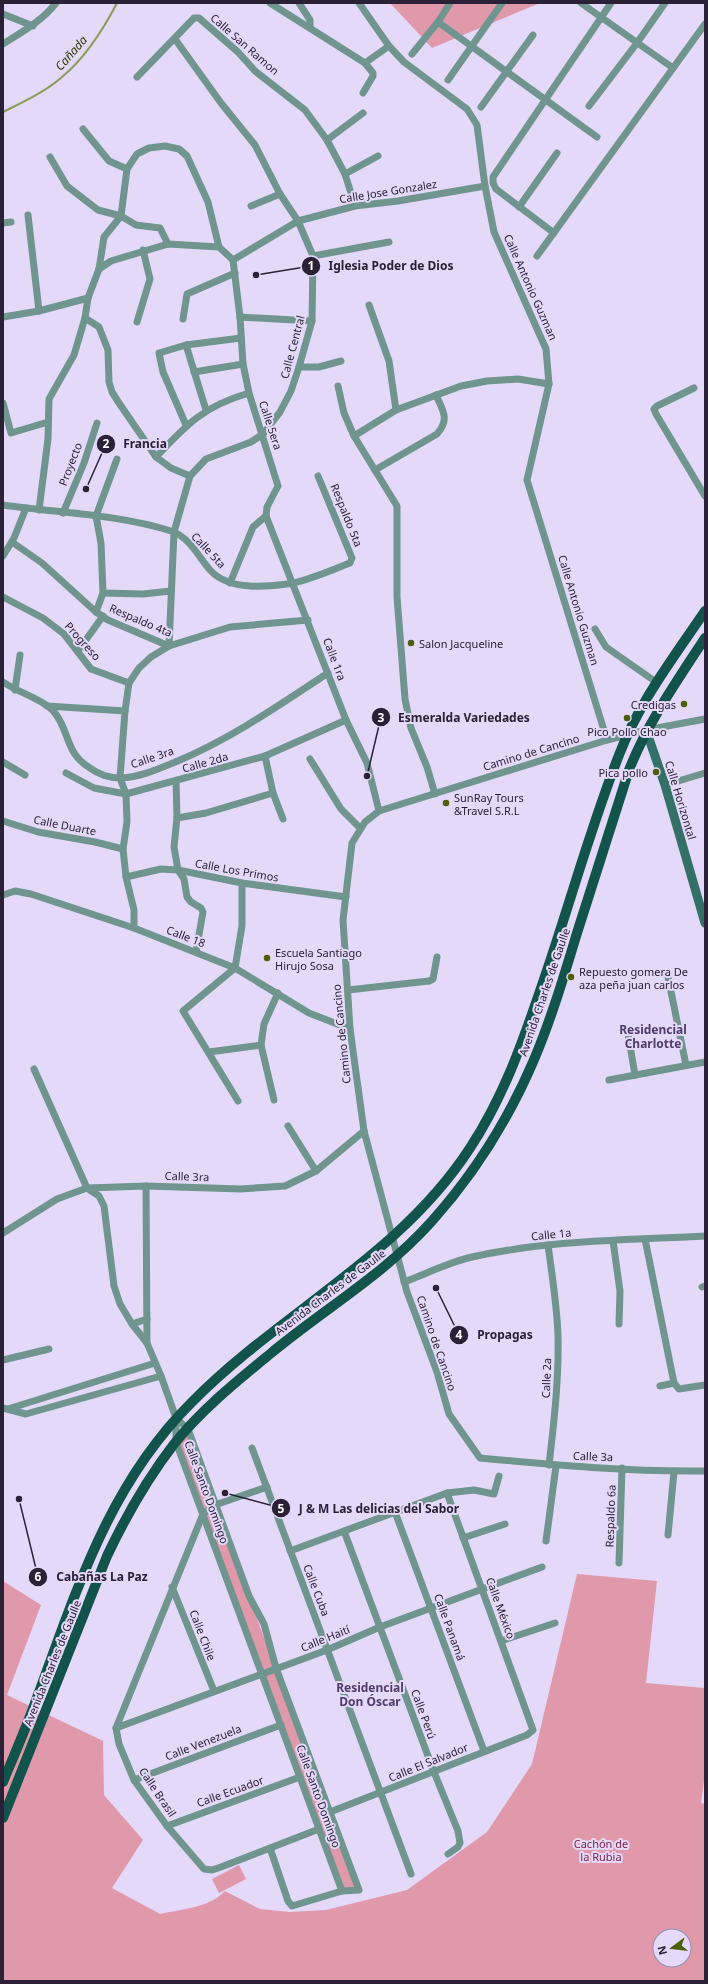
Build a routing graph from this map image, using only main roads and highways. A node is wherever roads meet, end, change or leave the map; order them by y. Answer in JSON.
{"nodes":[{"id":1,"x":705,"y":611,"type":"edge"},
{"id":2,"x":705,"y":638,"type":"edge"},
{"id":3,"x":646,"y":730,"type":"junction"},
{"id":4,"x":705,"y":923,"type":"edge"},
{"id":5,"x":3,"y":1782,"type":"edge"},
{"id":6,"x":3,"y":1818,"type":"edge"}],
"edges":[{"from":1,"to":5,"type":"main road","name":"Avenida Charles de Gaulle"},
{"from":2,"to":3,"type":"main road","name":"Avenida Charles de Gaulle"},
{"from":3,"to":4,"type":"main road","name":"Calle Horizontal"},
{"from":3,"to":6,"type":"main road","name":"Avenida Charles de Gaulle"}]}
